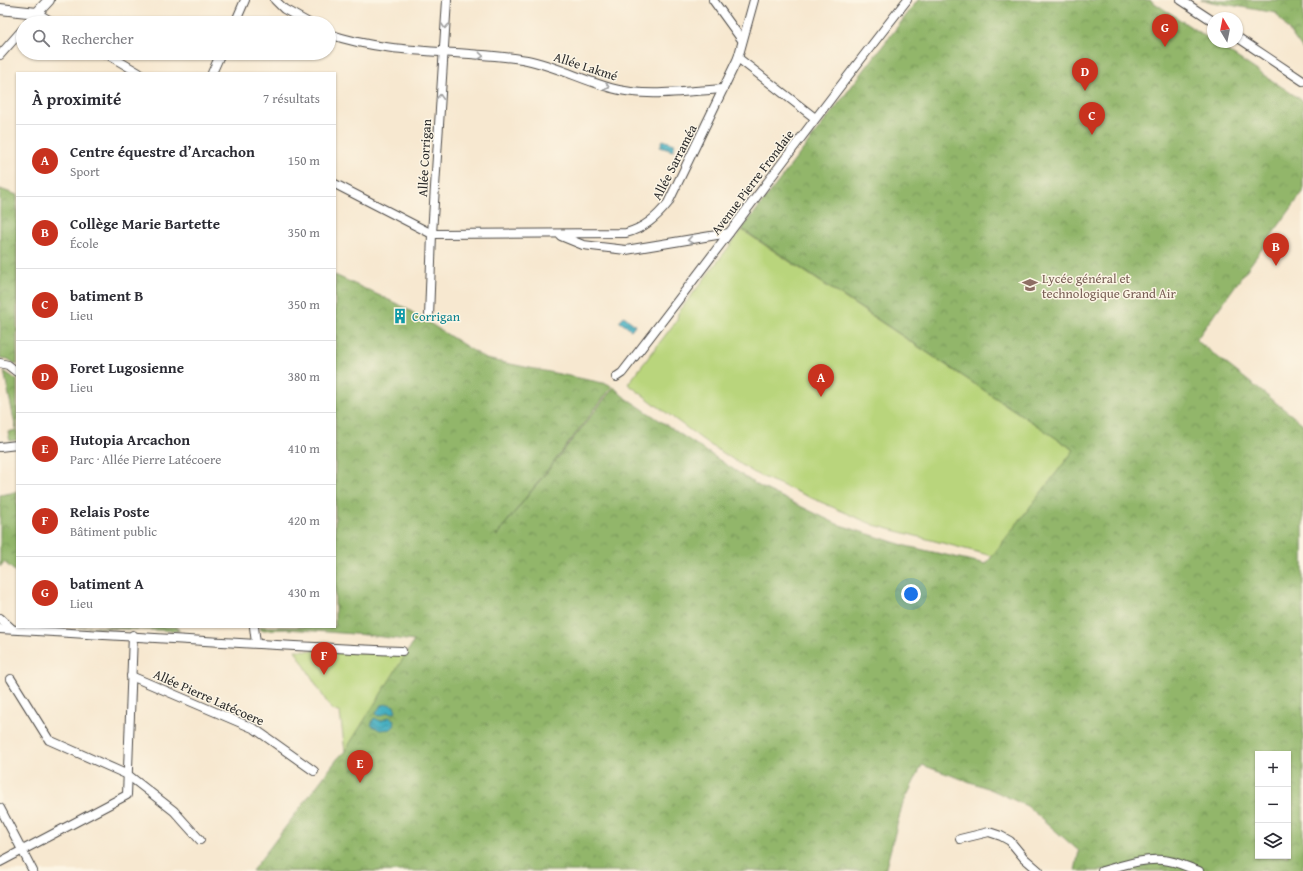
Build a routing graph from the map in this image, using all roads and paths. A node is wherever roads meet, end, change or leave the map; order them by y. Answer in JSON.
{"nodes":[{"id":1,"x":49,"y":0,"type":"edge"},
{"id":2,"x":245,"y":0,"type":"edge"},
{"id":3,"x":275,"y":0,"type":"edge"},
{"id":4,"x":446,"y":0,"type":"edge"},
{"id":5,"x":713,"y":0,"type":"edge"},
{"id":6,"x":754,"y":0,"type":"edge"},
{"id":7,"x":907,"y":0,"type":"edge"},
{"id":8,"x":1181,"y":0,"type":"edge"},
{"id":9,"x":0,"y":9,"type":"edge"},
{"id":10,"x":37,"y":13,"type":"junction"},
{"id":11,"x":34,"y":16,"type":"edge"},
{"id":12,"x":42,"y":16,"type":"edge"},
{"id":13,"x":238,"y":16,"type":"edge"},
{"id":14,"x":296,"y":16,"type":"edge"},
{"id":15,"x":1207,"y":17,"type":"edge"},
{"id":16,"x":336,"y":36,"type":"edge"},
{"id":17,"x":16,"y":37,"type":"edge"},
{"id":18,"x":742,"y":40,"type":"junction"},
{"id":19,"x":1243,"y":41,"type":"edge"},
{"id":20,"x":443,"y":52,"type":"junction"},
{"id":21,"x":0,"y":55,"type":"edge"},
{"id":22,"x":738,"y":58,"type":"junction"},
{"id":23,"x":117,"y":60,"type":"edge"},
{"id":24,"x":218,"y":60,"type":"edge"},
{"id":25,"x":137,"y":72,"type":"edge"},
{"id":26,"x":212,"y":72,"type":"edge"},
{"id":27,"x":1303,"y":81,"type":"edge"},
{"id":28,"x":722,"y":89,"type":"junction"},
{"id":29,"x":815,"y":118,"type":"junction"},
{"id":30,"x":336,"y":185,"type":"edge"},
{"id":31,"x":729,"y":233,"type":"junction"},
{"id":32,"x":432,"y":234,"type":"junction"},
{"id":33,"x":557,"y":234,"type":"junction"},
{"id":34,"x":429,"y":317,"type":"dead end"},
{"id":35,"x":0,"y":363,"type":"edge"},
{"id":36,"x":16,"y":371,"type":"edge"},
{"id":37,"x":616,"y":377,"type":"dead end"},
{"id":38,"x":16,"y":445,"type":"edge"},
{"id":39,"x":0,"y":447,"type":"edge"},
{"id":40,"x":0,"y":618,"type":"edge"},
{"id":41,"x":254,"y":628,"type":"edge"},
{"id":42,"x":0,"y":629,"type":"edge"},
{"id":43,"x":12,"y":629,"type":"junction"},
{"id":44,"x":56,"y":629,"type":"edge"},
{"id":45,"x":133,"y":635,"type":"junction"},
{"id":46,"x":256,"y":643,"type":"junction"},
{"id":47,"x":402,"y":651,"type":"dead end"},
{"id":48,"x":131,"y":676,"type":"junction"},
{"id":49,"x":11,"y":679,"type":"dead end"},
{"id":50,"x":314,"y":771,"type":"dead end"},
{"id":51,"x":128,"y":775,"type":"junction"},
{"id":52,"x":0,"y":808,"type":"edge"},
{"id":53,"x":960,"y":839,"type":"dead end"},
{"id":54,"x":200,"y":840,"type":"dead end"},
{"id":55,"x":23,"y":851,"type":"junction"},
{"id":56,"x":0,"y":862,"type":"edge"},
{"id":57,"x":33,"y":871,"type":"edge"},
{"id":58,"x":1039,"y":871,"type":"edge"},
{"id":59,"x":1102,"y":871,"type":"edge"},
{"id":60,"x":1199,"y":871,"type":"edge"}],
"edges":[{"from":1,"to":10,"type":"street"},
{"from":2,"to":13,"type":"street"},
{"from":3,"to":14,"type":"street"},
{"from":4,"to":20,"type":"street","name":"Allée Corrigan","one_way":true},
{"from":5,"to":18,"type":"street"},
{"from":6,"to":18,"type":"street","name":"Allée Sarraméa"},
{"from":7,"to":29,"type":"street","name":"Avenue Pierre Frondaie"},
{"from":8,"to":15,"type":"street"},
{"from":9,"to":10,"type":"street"},
{"from":10,"to":11,"type":"street"},
{"from":10,"to":12,"type":"street"},
{"from":16,"to":20,"type":"street","name":"Allée Lakmé"},
{"from":17,"to":21,"type":"street"},
{"from":18,"to":22,"type":"street","name":"Allée Sarraméa"},
{"from":19,"to":27,"type":"street"},
{"from":20,"to":28,"type":"street","name":"Allée Lakmé","one_way":true},
{"from":32,"to":20,"type":"street","name":"Allée Corrigan","one_way":true},
{"from":22,"to":28,"type":"street","name":"Allée Sarraméa"},
{"from":22,"to":29,"type":"street"},
{"from":23,"to":25,"type":"street"},
{"from":24,"to":26,"type":"street"},
{"from":28,"to":33,"type":"street","name":"Allée Sarraméa"},
{"from":29,"to":31,"type":"street","name":"Avenue Pierre Frondaie"},
{"from":30,"to":32,"type":"street"},
{"from":31,"to":33,"type":"street","one_way":true},
{"from":31,"to":37,"type":"street","name":"Avenue Pierre Frondaie"},
{"from":32,"to":33,"type":"street","name":"Allée Sarraméa"},
{"from":32,"to":34,"type":"street","name":"Allée Corrigan"},
{"from":35,"to":36,"type":"street"},
{"from":38,"to":39,"type":"street"},
{"from":40,"to":43,"type":"street"},
{"from":41,"to":46,"type":"street"},
{"from":42,"to":43,"type":"street"},
{"from":43,"to":44,"type":"street"},
{"from":44,"to":45,"type":"street"},
{"from":45,"to":46,"type":"street"},
{"from":45,"to":48,"type":"street"},
{"from":46,"to":47,"type":"street"},
{"from":48,"to":50,"type":"street","name":"Allée Pierre Latécoere"},
{"from":48,"to":51,"type":"street"},
{"from":49,"to":51,"type":"street"},
{"from":51,"to":54,"type":"street"},
{"from":51,"to":55,"type":"street"},
{"from":52,"to":55,"type":"street"},
{"from":53,"to":58,"type":"street"},
{"from":55,"to":56,"type":"street"},
{"from":55,"to":57,"type":"street"},
{"from":59,"to":60,"type":"street"}]}
